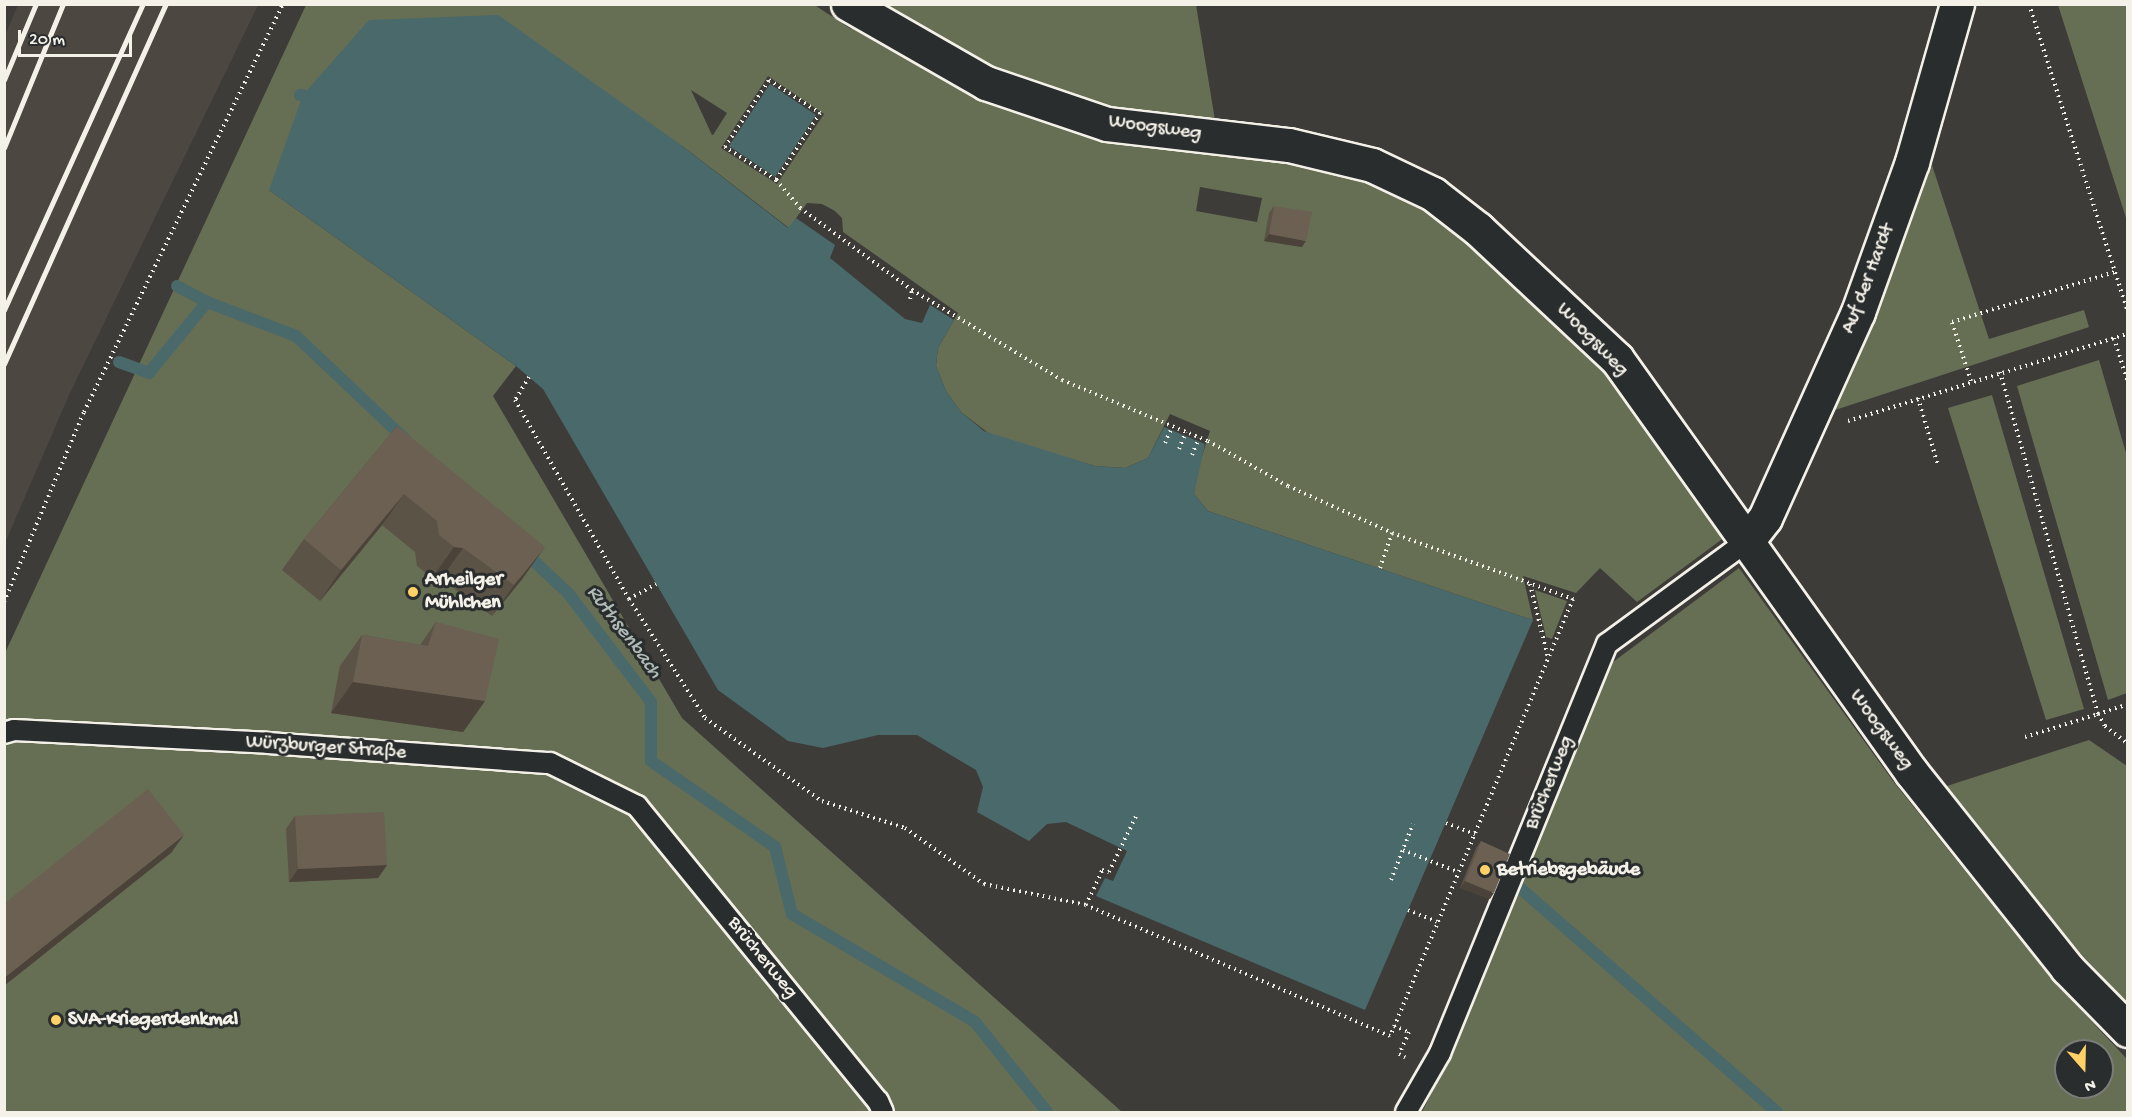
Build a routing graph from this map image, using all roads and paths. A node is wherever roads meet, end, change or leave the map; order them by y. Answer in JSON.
{"nodes":[{"id":1,"x":283,"y":4,"type":"edge"},
{"id":2,"x":848,"y":4,"type":"edge"},
{"id":3,"x":1958,"y":4,"type":"edge"},
{"id":4,"x":2029,"y":4,"type":"edge"},
{"id":5,"x":776,"y":180,"type":"junction"},
{"id":6,"x":2115,"y":272,"type":"junction"},
{"id":7,"x":912,"y":290,"type":"junction"},
{"id":8,"x":910,"y":298,"type":"dead end"},
{"id":9,"x":943,"y":310,"type":"junction"},
{"id":10,"x":2127,"y":312,"type":"edge"},
{"id":11,"x":939,"y":316,"type":"dead end"},
{"id":12,"x":2127,"y":334,"type":"edge"},
{"id":13,"x":2114,"y":338,"type":"junction"},
{"id":14,"x":2000,"y":372,"type":"junction"},
{"id":15,"x":530,"y":377,"type":"dead end"},
{"id":16,"x":1971,"y":381,"type":"junction"},
{"id":17,"x":2127,"y":383,"type":"edge"},
{"id":18,"x":1918,"y":398,"type":"junction"},
{"id":19,"x":1172,"y":427,"type":"junction"},
{"id":20,"x":1186,"y":432,"type":"junction"},
{"id":21,"x":1802,"y":436,"type":"junction"},
{"id":22,"x":1199,"y":438,"type":"junction"},
{"id":23,"x":1165,"y":443,"type":"dead end"},
{"id":24,"x":1179,"y":449,"type":"dead end"},
{"id":25,"x":1192,"y":455,"type":"dead end"},
{"id":26,"x":1938,"y":465,"type":"dead end"},
{"id":27,"x":1392,"y":533,"type":"junction"},
{"id":28,"x":1747,"y":541,"type":"junction"},
{"id":29,"x":1380,"y":568,"type":"dead end"},
{"id":30,"x":656,"y":584,"type":"dead end"},
{"id":31,"x":1530,"y":584,"type":"junction"},
{"id":32,"x":629,"y":599,"type":"junction"},
{"id":33,"x":4,"y":602,"type":"edge"},
{"id":34,"x":1548,"y":659,"type":"junction"},
{"id":35,"x":2127,"y":704,"type":"edge"},
{"id":36,"x":2098,"y":714,"type":"junction"},
{"id":37,"x":4,"y":733,"type":"edge"},
{"id":38,"x":2025,"y":737,"type":"dead end"},
{"id":39,"x":2127,"y":744,"type":"edge"},
{"id":40,"x":637,"y":806,"type":"joint"},
{"id":41,"x":1137,"y":814,"type":"dead end"},
{"id":42,"x":1446,"y":823,"type":"dead end"},
{"id":43,"x":1413,"y":824,"type":"dead end"},
{"id":44,"x":1474,"y":834,"type":"junction"},
{"id":45,"x":1403,"y":850,"type":"junction"},
{"id":46,"x":1458,"y":873,"type":"junction"},
{"id":47,"x":1391,"y":879,"type":"dead end"},
{"id":48,"x":1086,"y":905,"type":"junction"},
{"id":49,"x":1408,"y":910,"type":"dead end"},
{"id":50,"x":1437,"y":922,"type":"junction"},
{"id":51,"x":1394,"y":1026,"type":"junction"},
{"id":52,"x":2127,"y":1030,"type":"edge"},
{"id":53,"x":1406,"y":1038,"type":"dead end"},
{"id":54,"x":883,"y":1113,"type":"edge"},
{"id":55,"x":1406,"y":1113,"type":"edge"}],
"edges":[{"from":1,"to":33,"type":"path"},
{"from":2,"to":28,"type":"street","name":"Woogsweg"},
{"from":3,"to":21,"type":"street","name":"Auf der Hardt"},
{"from":4,"to":6,"type":"path"},
{"from":5,"to":5,"type":"path"},
{"from":5,"to":7,"type":"path"},
{"from":6,"to":10,"type":"path"},
{"from":6,"to":16,"type":"path"},
{"from":7,"to":8,"type":"path"},
{"from":7,"to":9,"type":"path"},
{"from":9,"to":11,"type":"path"},
{"from":9,"to":19,"type":"path"},
{"from":12,"to":13,"type":"path"},
{"from":13,"to":14,"type":"path"},
{"from":13,"to":17,"type":"path"},
{"from":14,"to":16,"type":"path"},
{"from":14,"to":36,"type":"path"},
{"from":15,"to":32,"type":"path"},
{"from":16,"to":18,"type":"path"},
{"from":18,"to":21,"type":"path"},
{"from":18,"to":26,"type":"path"},
{"from":19,"to":20,"type":"path"},
{"from":19,"to":23,"type":"path"},
{"from":20,"to":22,"type":"path"},
{"from":20,"to":24,"type":"path"},
{"from":21,"to":28,"type":"street","name":"Auf der Hardt"},
{"from":22,"to":25,"type":"path"},
{"from":22,"to":27,"type":"path"},
{"from":27,"to":29,"type":"path"},
{"from":27,"to":31,"type":"path"},
{"from":28,"to":52,"type":"street","name":"Woogsweg"},
{"from":28,"to":55,"type":"lane","name":"Brücherweg"},
{"from":30,"to":32,"type":"path"},
{"from":31,"to":34,"type":"path"},
{"from":31,"to":34,"type":"path"},
{"from":32,"to":48,"type":"path"},
{"from":34,"to":44,"type":"path"},
{"from":35,"to":36,"type":"path"},
{"from":36,"to":38,"type":"path"},
{"from":36,"to":39,"type":"path"},
{"from":37,"to":40,"type":"lane","name":"Würzburger Straße"},
{"from":40,"to":54,"type":"lane","name":"Brücherweg"},
{"from":41,"to":48,"type":"path"},
{"from":42,"to":44,"type":"path"},
{"from":43,"to":45,"type":"path"},
{"from":44,"to":46,"type":"path"},
{"from":45,"to":46,"type":"path"},
{"from":45,"to":47,"type":"path"},
{"from":46,"to":50,"type":"path"},
{"from":48,"to":51,"type":"path"},
{"from":49,"to":50,"type":"path"},
{"from":50,"to":51,"type":"path"},
{"from":51,"to":53,"type":"path"}]}
